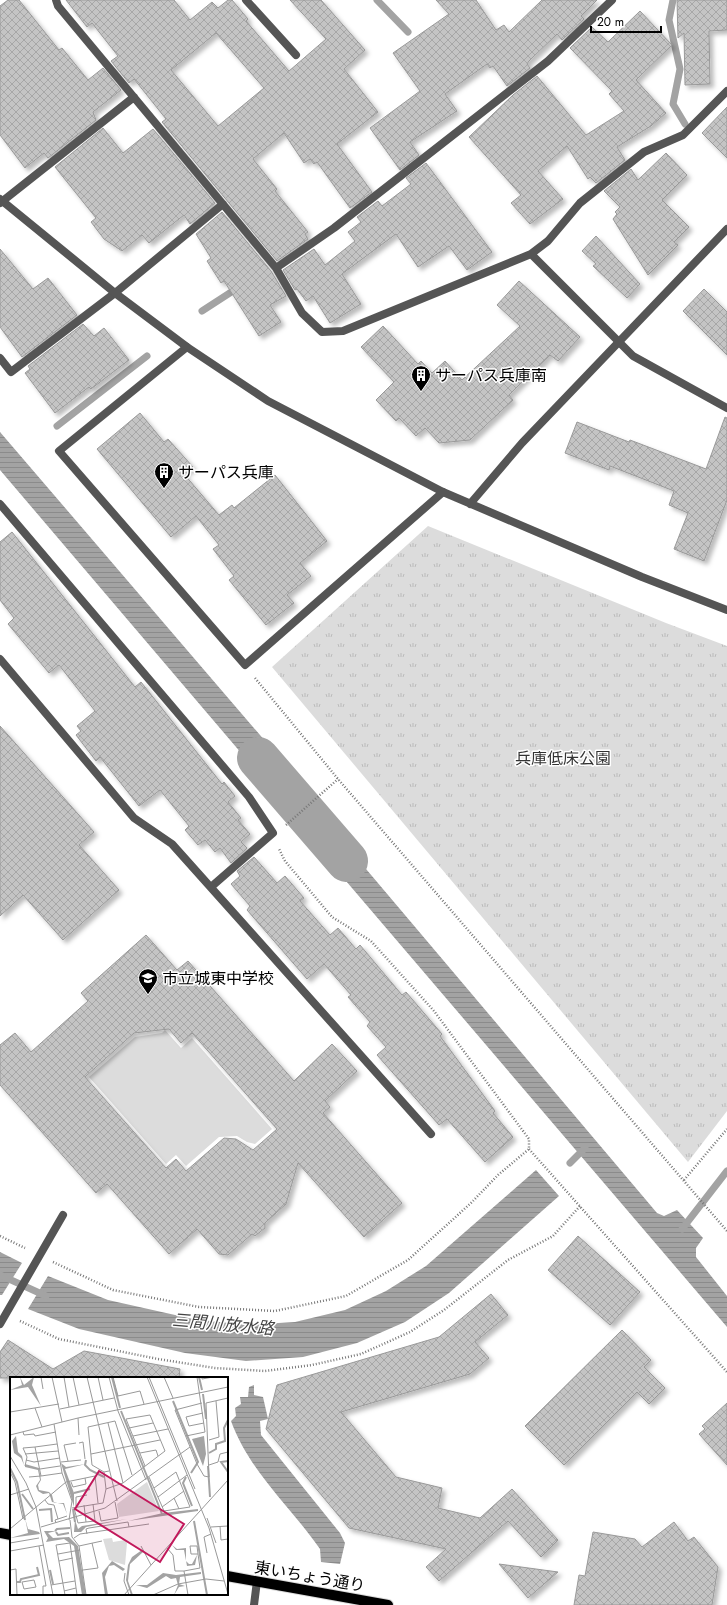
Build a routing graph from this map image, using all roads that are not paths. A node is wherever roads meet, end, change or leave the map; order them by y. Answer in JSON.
{"nodes":[{"id":1,"x":56,"y":0,"type":"edge"},
{"id":2,"x":246,"y":0,"type":"edge"},
{"id":3,"x":612,"y":0,"type":"edge"},
{"id":4,"x":296,"y":55,"type":"dead end"},
{"id":5,"x":727,"y":90,"type":"edge"},
{"id":6,"x":134,"y":97,"type":"junction"},
{"id":7,"x":1,"y":201,"type":"edge"},
{"id":8,"x":223,"y":204,"type":"junction"},
{"id":9,"x":727,"y":229,"type":"edge"},
{"id":10,"x":531,"y":254,"type":"junction"},
{"id":11,"x":276,"y":268,"type":"junction"},
{"id":12,"x":115,"y":293,"type":"junction"},
{"id":13,"x":619,"y":342,"type":"junction"},
{"id":14,"x":186,"y":347,"type":"junction"},
{"id":15,"x":0,"y":358,"type":"edge"},
{"id":16,"x":727,"y":408,"type":"edge"},
{"id":17,"x":443,"y":492,"type":"junction"},
{"id":18,"x":0,"y":504,"type":"edge"},
{"id":19,"x":470,"y":504,"type":"junction"},
{"id":20,"x":727,"y":610,"type":"edge"},
{"id":21,"x":0,"y":659,"type":"edge"},
{"id":22,"x":211,"y":887,"type":"junction"},
{"id":23,"x":431,"y":1134,"type":"dead end"},
{"id":24,"x":63,"y":1215,"type":"dead end"},
{"id":25,"x":0,"y":1324,"type":"edge"},
{"id":26,"x":0,"y":1533,"type":"edge"},
{"id":27,"x":10,"y":1535,"type":"edge"},
{"id":28,"x":228,"y":1576,"type":"edge"},
{"id":29,"x":257,"y":1582,"type":"junction"},
{"id":30,"x":254,"y":1605,"type":"edge"},
{"id":31,"x":388,"y":1605,"type":"edge"}],
"edges":[{"from":1,"to":6,"type":"street"},
{"from":2,"to":4,"type":"street"},
{"from":3,"to":11,"type":"street"},
{"from":5,"to":10,"type":"street"},
{"from":6,"to":7,"type":"street"},
{"from":6,"to":8,"type":"street"},
{"from":7,"to":12,"type":"street"},
{"from":8,"to":11,"type":"street"},
{"from":8,"to":12,"type":"street"},
{"from":9,"to":13,"type":"street"},
{"from":10,"to":11,"type":"street"},
{"from":10,"to":13,"type":"street"},
{"from":12,"to":14,"type":"street"},
{"from":12,"to":15,"type":"street"},
{"from":13,"to":16,"type":"street"},
{"from":13,"to":19,"type":"street"},
{"from":14,"to":17,"type":"street"},
{"from":14,"to":17,"type":"street"},
{"from":17,"to":19,"type":"street"},
{"from":18,"to":22,"type":"street"},
{"from":19,"to":20,"type":"street"},
{"from":21,"to":22,"type":"street"},
{"from":22,"to":23,"type":"street"},
{"from":24,"to":25,"type":"street"},
{"from":26,"to":27,"type":"main road"},
{"from":28,"to":29,"type":"main road","name":"東いちょう通り"},
{"from":29,"to":30,"type":"street"},
{"from":29,"to":31,"type":"main road","name":"東いちょう通り"}]}
